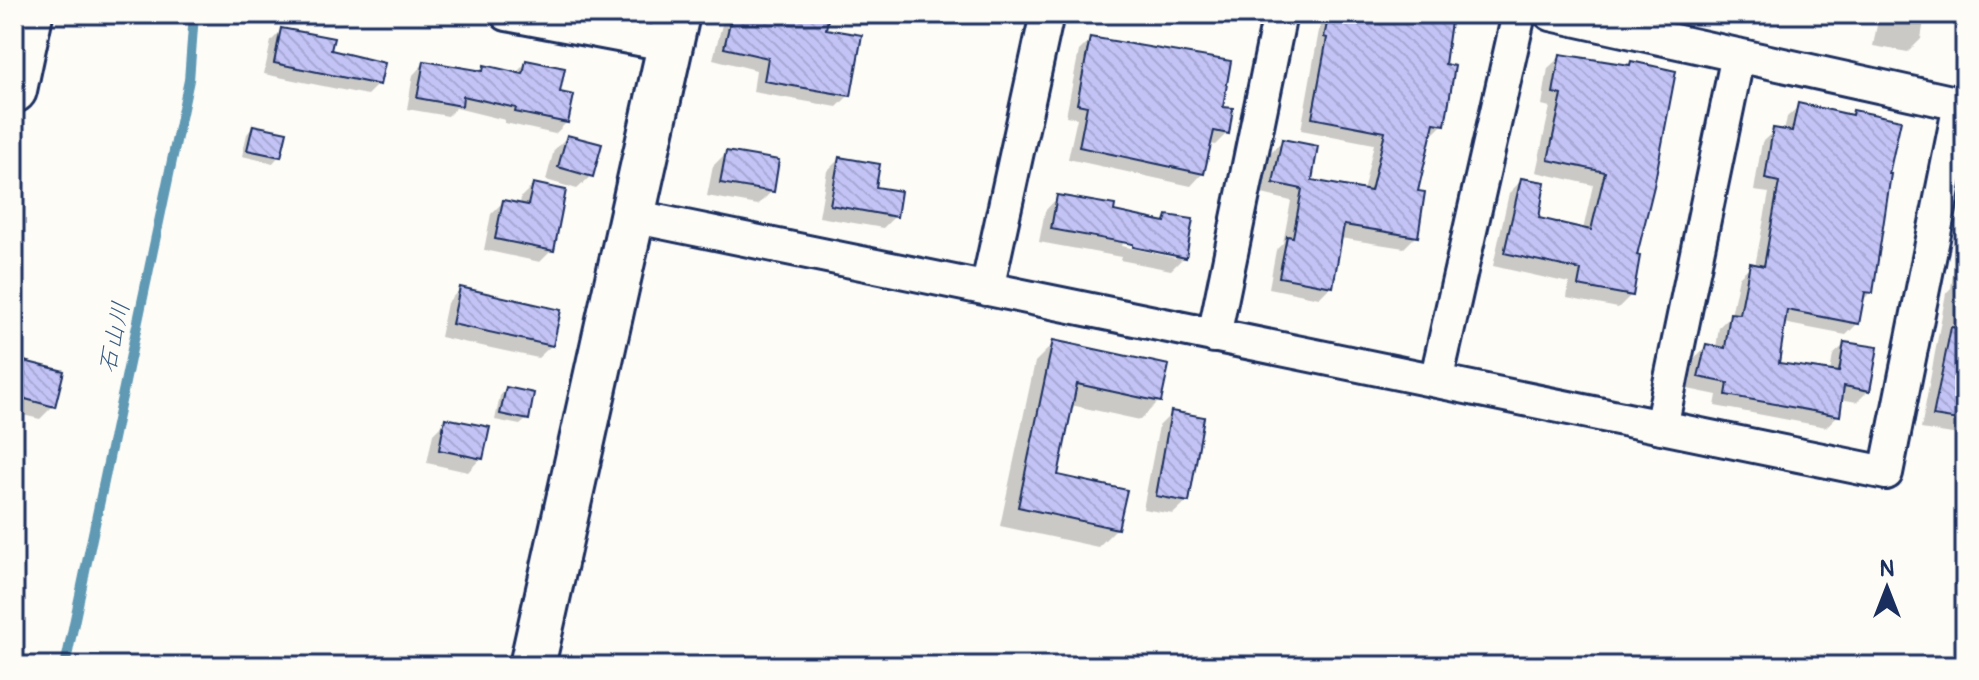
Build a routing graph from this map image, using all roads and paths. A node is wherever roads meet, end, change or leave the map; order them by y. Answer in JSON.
{"nodes":[{"id":1,"x":30,"y":14,"type":"edge"},
{"id":2,"x":507,"y":14,"type":"edge"},
{"id":3,"x":1047,"y":14,"type":"edge"},
{"id":4,"x":1280,"y":14,"type":"edge"},
{"id":5,"x":1519,"y":14,"type":"edge"},
{"id":6,"x":1551,"y":14,"type":"edge"},
{"id":7,"x":674,"y":29,"type":"edge"},
{"id":8,"x":1738,"y":55,"type":"junction"},
{"id":9,"x":14,"y":90,"type":"edge"},
{"id":10,"x":632,"y":216,"type":"junction"},
{"id":11,"x":987,"y":289,"type":"junction"},
{"id":12,"x":1214,"y":336,"type":"junction"},
{"id":13,"x":1436,"y":381,"type":"junction"},
{"id":14,"x":1661,"y":427,"type":"junction"},
{"id":15,"x":532,"y":666,"type":"edge"}],
"edges":[{"from":1,"to":9,"type":"street"},
{"from":2,"to":7,"type":"street"},
{"from":3,"to":11,"type":"street"},
{"from":4,"to":12,"type":"street"},
{"from":5,"to":13,"type":"street"},
{"from":6,"to":8,"type":"street"},
{"from":7,"to":10,"type":"street"},
{"from":8,"to":14,"type":"street"},
{"from":8,"to":14,"type":"street"},
{"from":10,"to":11,"type":"street"},
{"from":10,"to":15,"type":"street"},
{"from":11,"to":12,"type":"street"},
{"from":12,"to":13,"type":"street"},
{"from":13,"to":14,"type":"street"}]}
